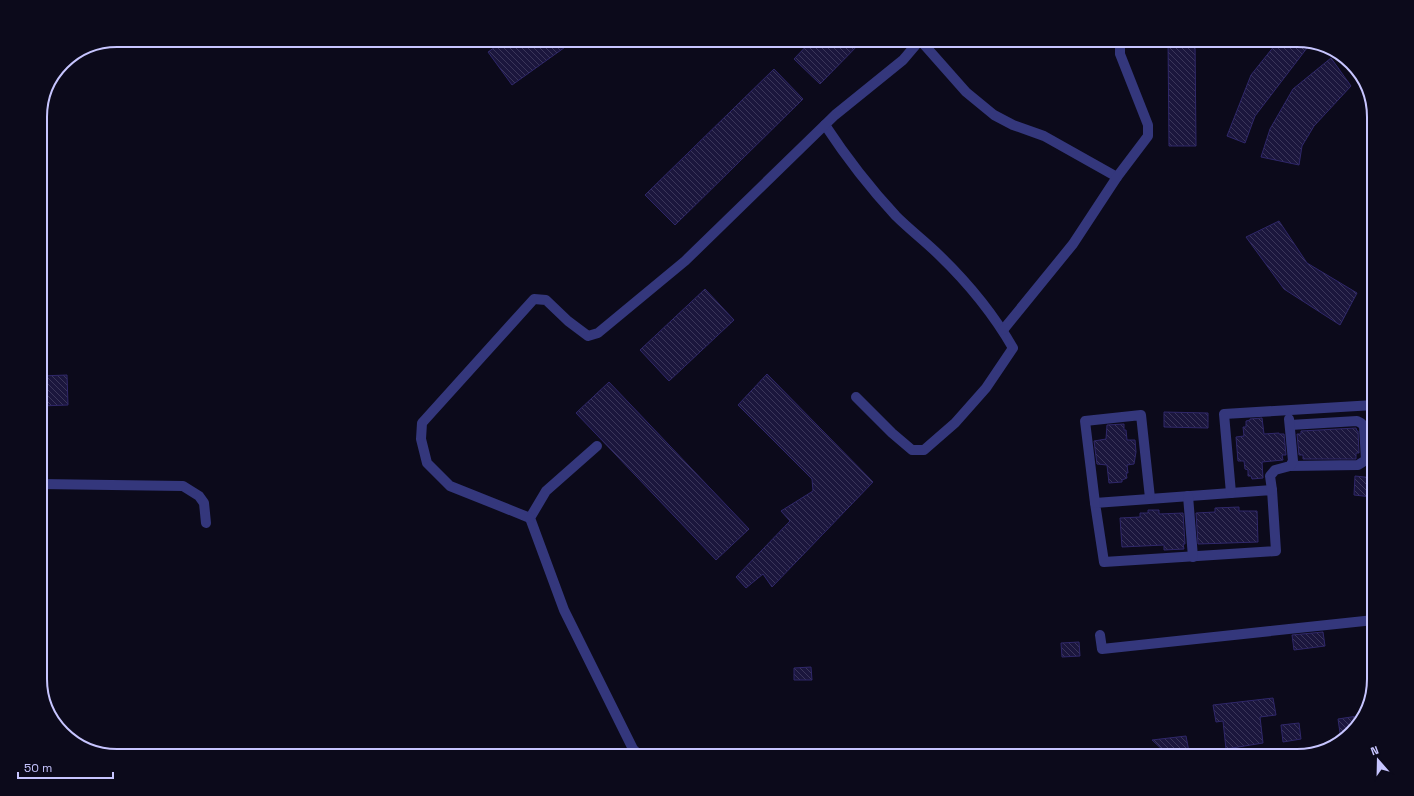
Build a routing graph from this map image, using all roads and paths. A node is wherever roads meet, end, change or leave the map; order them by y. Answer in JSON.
{"nodes":[{"id":1,"x":914,"y":47,"type":"edge"},
{"id":2,"x":926,"y":47,"type":"edge"},
{"id":3,"x":1120,"y":47,"type":"edge"},
{"id":4,"x":825,"y":125,"type":"junction"},
{"id":5,"x":1117,"y":178,"type":"junction"},
{"id":6,"x":1003,"y":330,"type":"junction"},
{"id":7,"x":856,"y":397,"type":"dead end"},
{"id":8,"x":1367,"y":405,"type":"edge"},
{"id":9,"x":1289,"y":410,"type":"junction"},
{"id":10,"x":1290,"y":425,"type":"junction"},
{"id":11,"x":597,"y":446,"type":"dead end"},
{"id":12,"x":1290,"y":466,"type":"junction"},
{"id":13,"x":47,"y":484,"type":"edge"},
{"id":14,"x":1272,"y":490,"type":"junction"},
{"id":15,"x":1231,"y":493,"type":"junction"},
{"id":16,"x":1188,"y":496,"type":"junction"},
{"id":17,"x":1150,"y":498,"type":"junction"},
{"id":18,"x":1095,"y":503,"type":"junction"},
{"id":19,"x":530,"y":518,"type":"junction"},
{"id":20,"x":206,"y":524,"type":"dead end"},
{"id":21,"x":1193,"y":557,"type":"junction"},
{"id":22,"x":1367,"y":621,"type":"edge"},
{"id":23,"x":1100,"y":635,"type":"dead end"},
{"id":24,"x":633,"y":749,"type":"edge"}],
"edges":[{"from":1,"to":4,"type":"street"},
{"from":2,"to":5,"type":"street"},
{"from":3,"to":5,"type":"street"},
{"from":4,"to":6,"type":"street"},
{"from":4,"to":19,"type":"street"},
{"from":5,"to":6,"type":"street"},
{"from":6,"to":7,"type":"street"},
{"from":8,"to":9,"type":"street"},
{"from":9,"to":10,"type":"street"},
{"from":9,"to":15,"type":"street"},
{"from":10,"to":12,"type":"street"},
{"from":10,"to":12,"type":"street"},
{"from":11,"to":19,"type":"street"},
{"from":12,"to":14,"type":"street"},
{"from":13,"to":20,"type":"street"},
{"from":14,"to":15,"type":"street"},
{"from":14,"to":21,"type":"street"},
{"from":15,"to":16,"type":"street"},
{"from":16,"to":17,"type":"street"},
{"from":16,"to":21,"type":"street"},
{"from":17,"to":18,"type":"street"},
{"from":17,"to":18,"type":"street"},
{"from":18,"to":21,"type":"street"},
{"from":19,"to":24,"type":"street"},
{"from":22,"to":23,"type":"street"}]}
